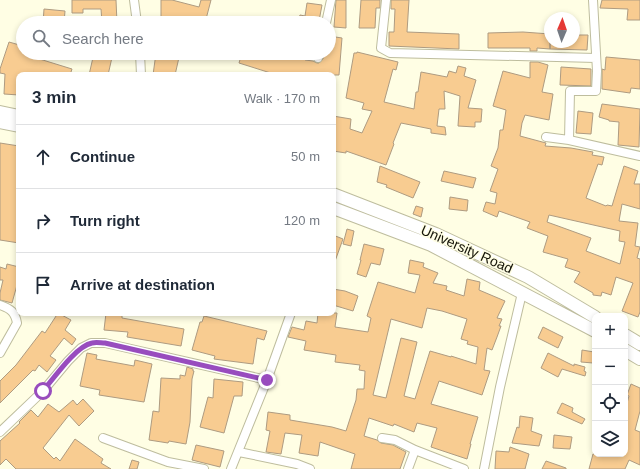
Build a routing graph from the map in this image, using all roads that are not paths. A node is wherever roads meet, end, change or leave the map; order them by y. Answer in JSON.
{"nodes":[{"id":1,"x":134,"y":0,"type":"edge"},
{"id":2,"x":331,"y":0,"type":"edge"},
{"id":3,"x":386,"y":0,"type":"edge"},
{"id":4,"x":593,"y":0,"type":"edge"},
{"id":5,"x":136,"y":16,"type":"edge"},
{"id":6,"x":328,"y":16,"type":"edge"},
{"id":7,"x":596,"y":58,"type":"junction"},
{"id":8,"x":140,"y":60,"type":"edge"},
{"id":9,"x":141,"y":72,"type":"edge"},
{"id":10,"x":0,"y":112,"type":"edge"},
{"id":11,"x":16,"y":115,"type":"edge"},
{"id":12,"x":0,"y":122,"type":"edge"},
{"id":13,"x":16,"y":125,"type":"edge"},
{"id":14,"x":546,"y":136,"type":"dead end"},
{"id":15,"x":569,"y":140,"type":"junction"},
{"id":16,"x":640,"y":156,"type":"edge"},
{"id":17,"x":336,"y":195,"type":"edge"},
{"id":18,"x":336,"y":209,"type":"edge"},
{"id":19,"x":522,"y":292,"type":"junction"},
{"id":20,"x":0,"y":305,"type":"edge"},
{"id":21,"x":16,"y":315,"type":"edge"},
{"id":22,"x":592,"y":315,"type":"edge"},
{"id":23,"x":16,"y":316,"type":"edge"},
{"id":24,"x":290,"y":316,"type":"edge"},
{"id":25,"x":592,"y":329,"type":"edge"},
{"id":26,"x":628,"y":337,"type":"edge"},
{"id":27,"x":640,"y":344,"type":"edge"},
{"id":28,"x":628,"y":352,"type":"edge"},
{"id":29,"x":0,"y":353,"type":"edge"},
{"id":30,"x":640,"y":359,"type":"edge"},
{"id":31,"x":267,"y":380,"type":"junction"},
{"id":32,"x":0,"y":432,"type":"edge"},
{"id":33,"x":103,"y":438,"type":"dead end"},
{"id":34,"x":382,"y":438,"type":"dead end"},
{"id":35,"x":415,"y":450,"type":"junction"},
{"id":36,"x":239,"y":452,"type":"junction"},
{"id":37,"x":204,"y":469,"type":"edge"},
{"id":38,"x":231,"y":469,"type":"edge"},
{"id":39,"x":310,"y":469,"type":"edge"},
{"id":40,"x":408,"y":469,"type":"edge"},
{"id":41,"x":464,"y":469,"type":"edge"},
{"id":42,"x":484,"y":469,"type":"edge"}],
"edges":[{"from":1,"to":5,"type":"street"},
{"from":2,"to":6,"type":"street"},
{"from":3,"to":7,"type":"street"},
{"from":4,"to":7,"type":"street"},
{"from":7,"to":15,"type":"street"},
{"from":8,"to":9,"type":"street"},
{"from":10,"to":11,"type":"main road"},
{"from":12,"to":13,"type":"main road"},
{"from":14,"to":15,"type":"street"},
{"from":15,"to":16,"type":"street"},
{"from":17,"to":22,"type":"main road","name":"University Road"},
{"from":18,"to":19,"type":"main road","name":"University Road"},
{"from":19,"to":25,"type":"main road","name":"University Road"},
{"from":19,"to":42,"type":"street"},
{"from":20,"to":21,"type":"street"},
{"from":23,"to":29,"type":"street"},
{"from":24,"to":31,"type":"street"},
{"from":26,"to":27,"type":"main road"},
{"from":28,"to":30,"type":"main road"},
{"from":31,"to":32,"type":"street"},
{"from":31,"to":36,"type":"street"},
{"from":33,"to":37,"type":"street"},
{"from":34,"to":35,"type":"street"},
{"from":35,"to":40,"type":"street"},
{"from":35,"to":41,"type":"street"},
{"from":36,"to":38,"type":"street"},
{"from":36,"to":39,"type":"street"}]}
